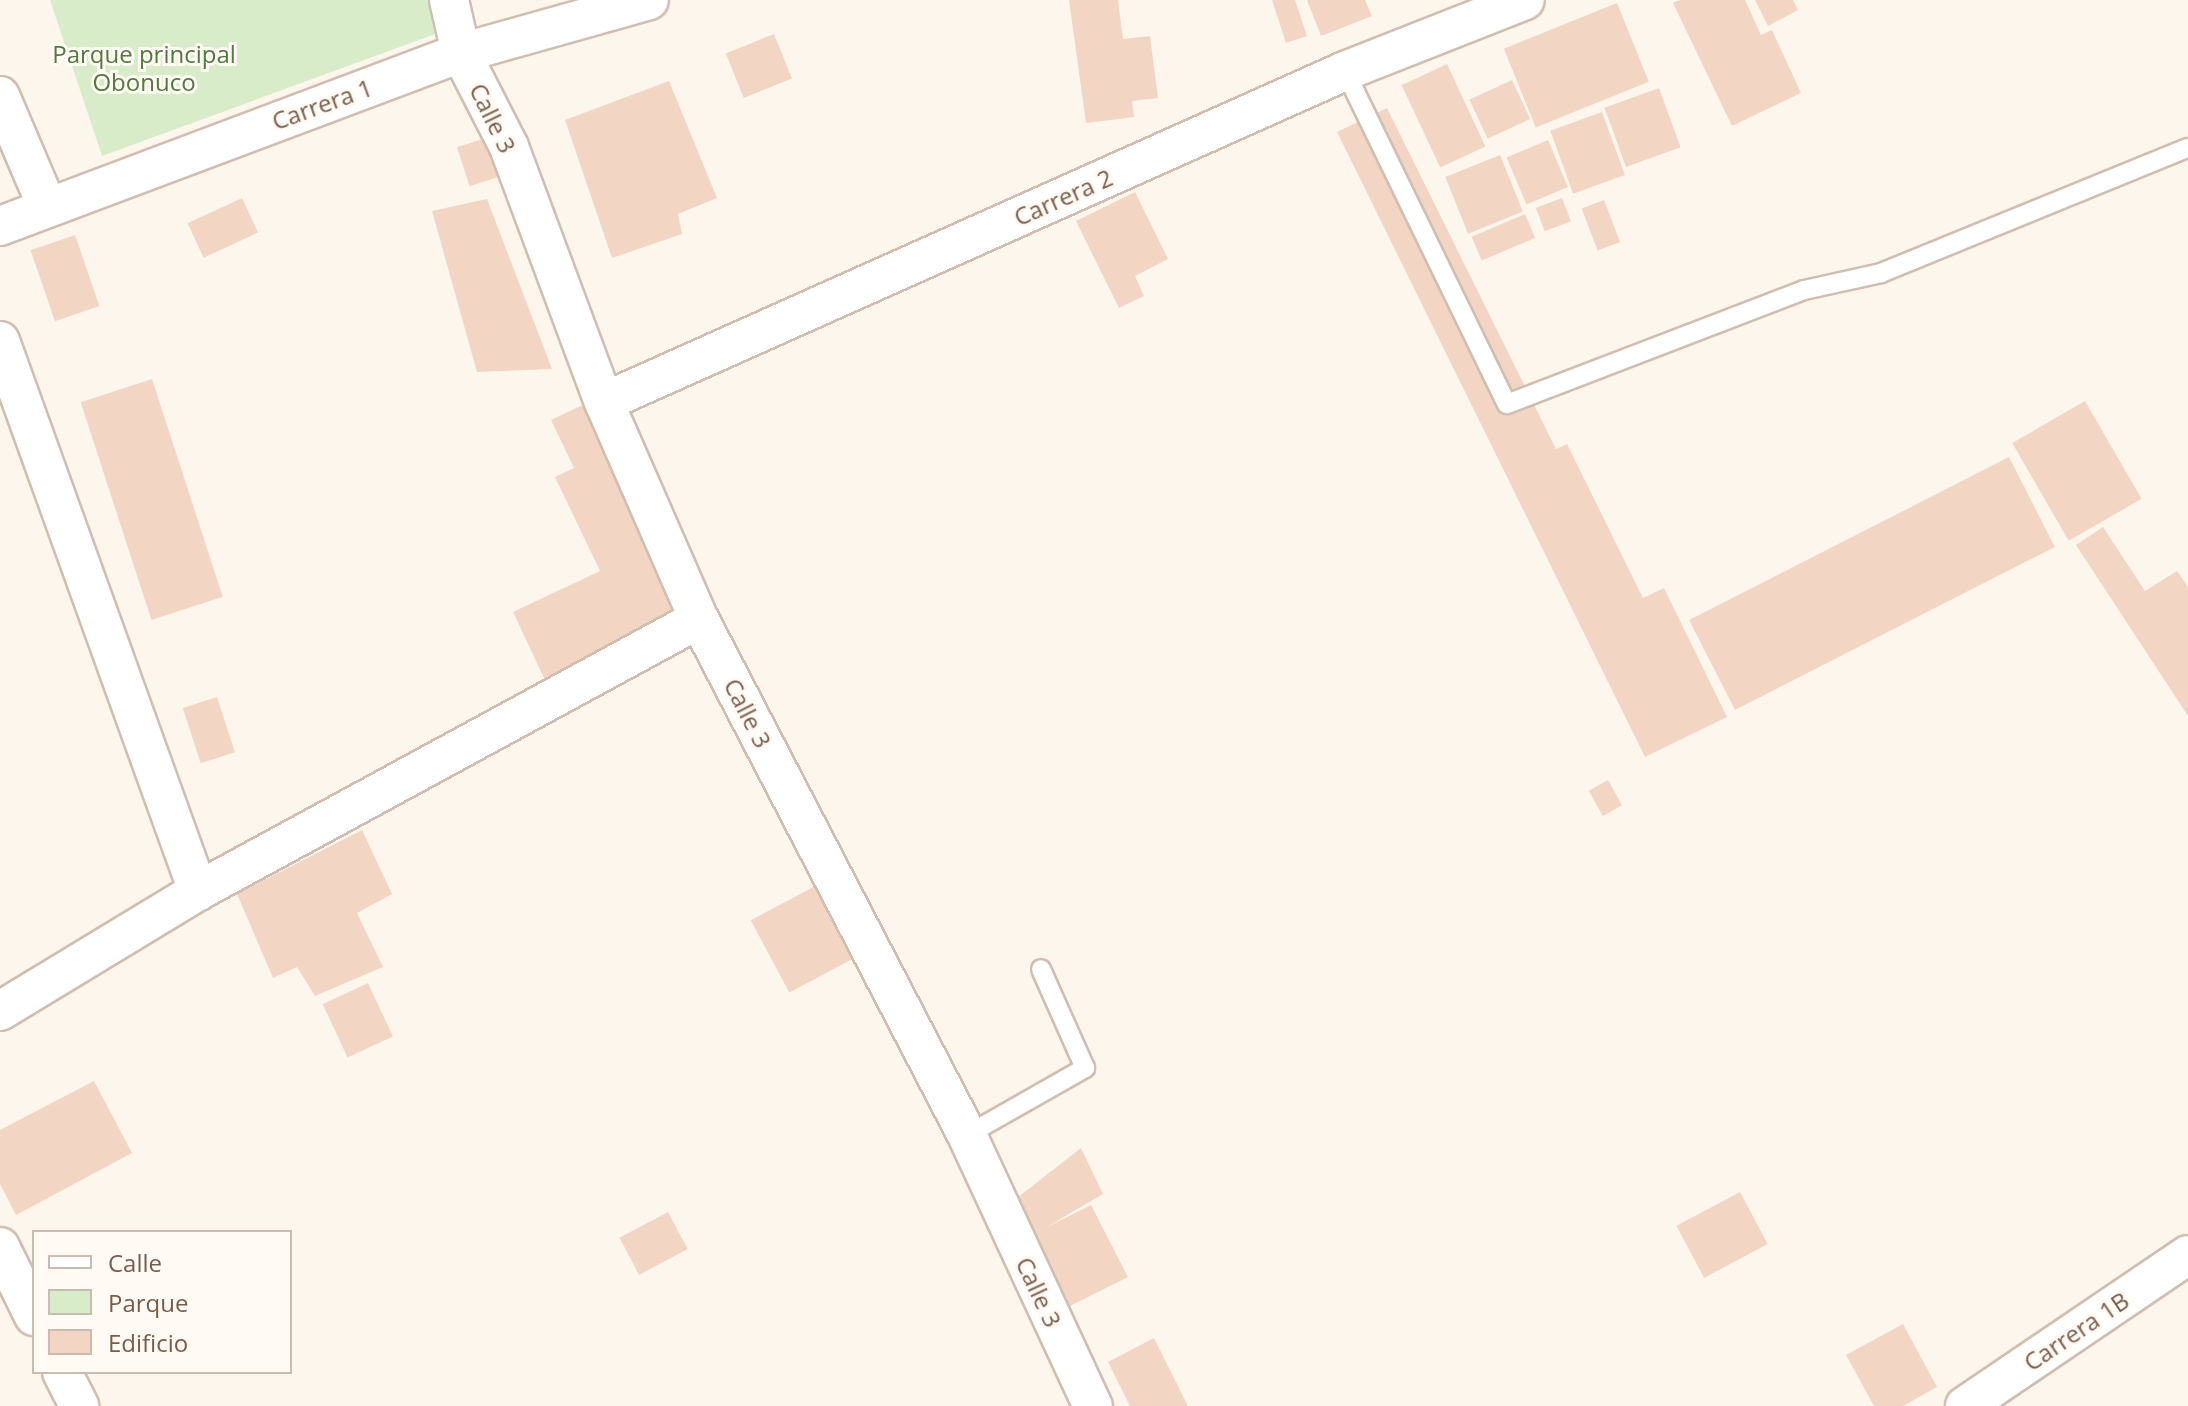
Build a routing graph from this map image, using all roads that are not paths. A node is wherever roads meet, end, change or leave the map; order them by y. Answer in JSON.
{"nodes":[{"id":1,"x":449,"y":0,"type":"edge"},
{"id":2,"x":649,"y":0,"type":"edge"},
{"id":3,"x":1525,"y":0,"type":"edge"},
{"id":4,"x":461,"y":53,"type":"junction"},
{"id":5,"x":1345,"y":71,"type":"junction"},
{"id":6,"x":0,"y":96,"type":"edge"},
{"id":7,"x":2188,"y":148,"type":"edge"},
{"id":8,"x":47,"y":206,"type":"junction"},
{"id":9,"x":0,"y":226,"type":"edge"},
{"id":10,"x":0,"y":341,"type":"edge"},
{"id":11,"x":604,"y":402,"type":"junction"},
{"id":12,"x":699,"y":619,"type":"junction"},
{"id":13,"x":198,"y":891,"type":"junction"},
{"id":14,"x":1041,"y":969,"type":"dead end"},
{"id":15,"x":0,"y":1011,"type":"edge"},
{"id":16,"x":967,"y":1135,"type":"junction"},
{"id":17,"x":0,"y":1247,"type":"edge"},
{"id":18,"x":2188,"y":1255,"type":"edge"},
{"id":19,"x":32,"y":1312,"type":"edge"},
{"id":20,"x":63,"y":1374,"type":"edge"},
{"id":21,"x":79,"y":1406,"type":"edge"},
{"id":22,"x":1093,"y":1406,"type":"edge"},
{"id":23,"x":1965,"y":1406,"type":"edge"}],
"edges":[{"from":1,"to":4,"type":"street","name":"Calle 3"},
{"from":2,"to":4,"type":"street","name":"Carrera 1"},
{"from":3,"to":5,"type":"street","name":"Carrera 2"},
{"from":4,"to":8,"type":"street","name":"Carrera 1"},
{"from":4,"to":11,"type":"street","name":"Calle 3"},
{"from":5,"to":7,"type":"lane"},
{"from":5,"to":11,"type":"street","name":"Carrera 2"},
{"from":6,"to":8,"type":"street"},
{"from":8,"to":9,"type":"street","name":"Carrera 1"},
{"from":10,"to":13,"type":"street"},
{"from":11,"to":12,"type":"street","name":"Calle 3"},
{"from":12,"to":13,"type":"street"},
{"from":12,"to":16,"type":"street","name":"Calle 3"},
{"from":13,"to":15,"type":"street"},
{"from":14,"to":16,"type":"lane"},
{"from":16,"to":22,"type":"street","name":"Calle 3"},
{"from":17,"to":19,"type":"street"},
{"from":18,"to":23,"type":"street","name":"Carrera 1B"},
{"from":20,"to":21,"type":"street"}]}
